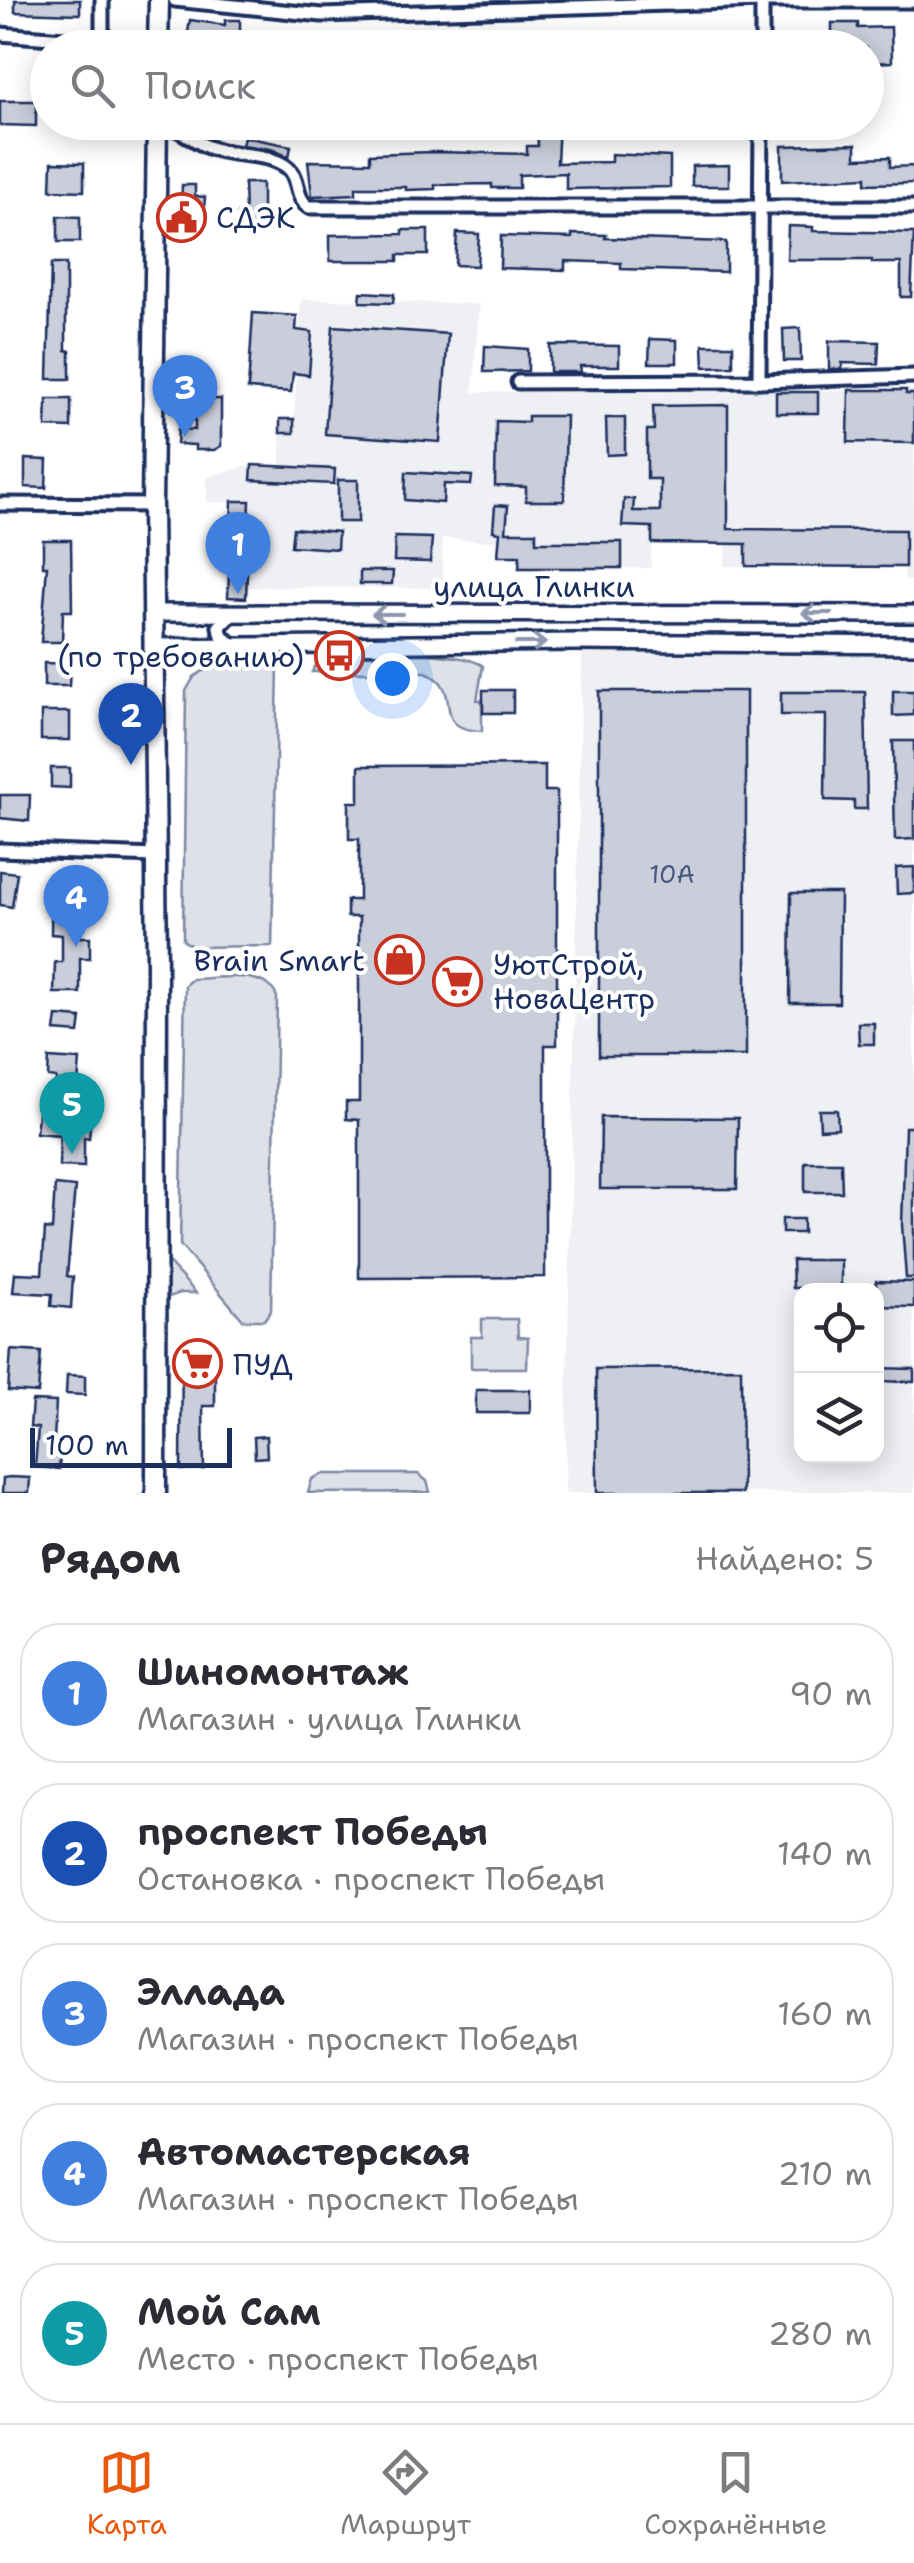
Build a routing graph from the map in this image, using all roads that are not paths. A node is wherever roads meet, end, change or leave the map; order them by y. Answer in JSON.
{"nodes":[{"id":1,"x":102,"y":0,"type":"edge"},
{"id":2,"x":159,"y":0,"type":"edge"},
{"id":3,"x":175,"y":0,"type":"edge"},
{"id":4,"x":762,"y":0,"type":"edge"},
{"id":5,"x":914,"y":1,"type":"edge"},
{"id":6,"x":102,"y":30,"type":"edge"},
{"id":7,"x":158,"y":30,"type":"edge"},
{"id":8,"x":762,"y":30,"type":"edge"},
{"id":9,"x":0,"y":34,"type":"edge"},
{"id":10,"x":30,"y":36,"type":"edge"},
{"id":11,"x":157,"y":140,"type":"edge"},
{"id":12,"x":197,"y":140,"type":"edge"},
{"id":13,"x":761,"y":140,"type":"edge"},
{"id":14,"x":914,"y":207,"type":"edge"},
{"id":15,"x":760,"y":209,"type":"junction"},
{"id":16,"x":914,"y":376,"type":"edge"},
{"id":17,"x":759,"y":381,"type":"junction"},
{"id":18,"x":518,"y":382,"type":"dead end"},
{"id":19,"x":0,"y":504,"type":"edge"},
{"id":20,"x":152,"y":505,"type":"junction"},
{"id":21,"x":153,"y":613,"type":"junction"},
{"id":22,"x":233,"y":613,"type":"junction"},
{"id":23,"x":914,"y":614,"type":"edge"},
{"id":24,"x":233,"y":644,"type":"junction"},
{"id":25,"x":914,"y":645,"type":"edge"},
{"id":26,"x":153,"y":647,"type":"junction"},
{"id":27,"x":0,"y":850,"type":"edge"},
{"id":28,"x":155,"y":856,"type":"junction"},
{"id":29,"x":156,"y":1493,"type":"edge"}],
"edges":[{"from":1,"to":6,"type":"street"},
{"from":2,"to":7,"type":"main road"},
{"from":3,"to":4,"type":"street"},
{"from":4,"to":5,"type":"street"},
{"from":4,"to":8,"type":"street"},
{"from":9,"to":10,"type":"street"},
{"from":11,"to":20,"type":"main road"},
{"from":12,"to":15,"type":"street"},
{"from":13,"to":15,"type":"street"},
{"from":14,"to":15,"type":"street"},
{"from":15,"to":17,"type":"street"},
{"from":16,"to":17,"type":"street"},
{"from":17,"to":18,"type":"street"},
{"from":19,"to":20,"type":"street"},
{"from":20,"to":21,"type":"main road"},
{"from":21,"to":22,"type":"main road","name":"улица Глинки"},
{"from":21,"to":26,"type":"main road"},
{"from":23,"to":22,"type":"main road","name":"улица Глинки","one_way":true},
{"from":22,"to":24,"type":"street"},
{"from":24,"to":25,"type":"main road","name":"улица Глинки","one_way":true},
{"from":24,"to":26,"type":"main road","name":"улица Глинки"},
{"from":26,"to":28,"type":"main road"},
{"from":27,"to":28,"type":"street"},
{"from":28,"to":29,"type":"main road"}]}
